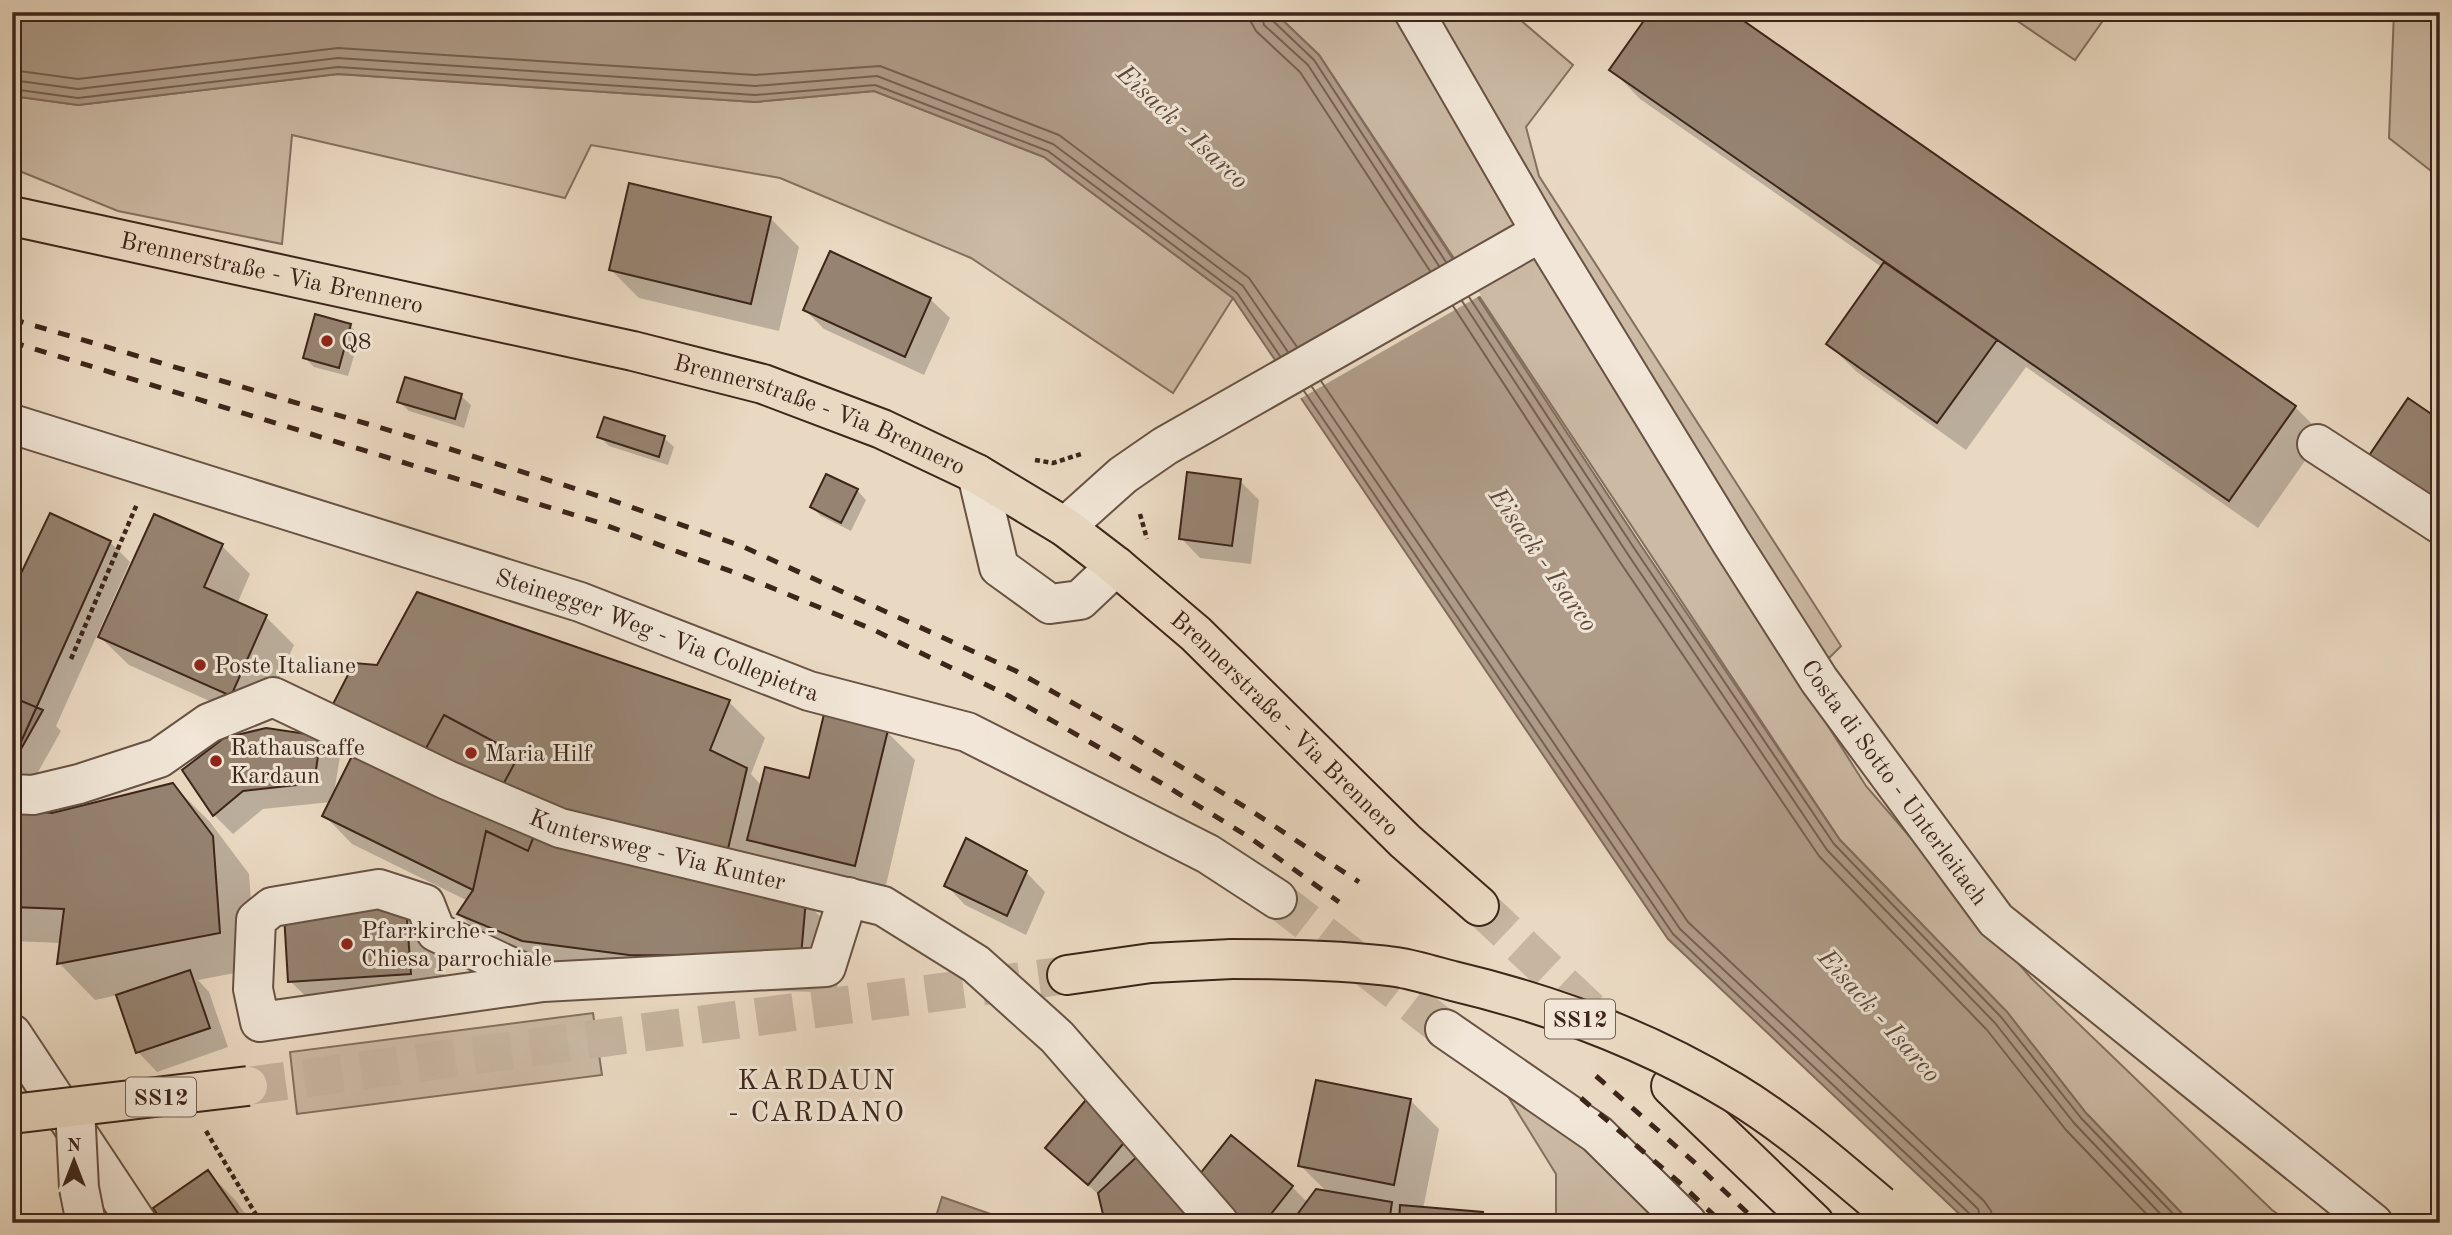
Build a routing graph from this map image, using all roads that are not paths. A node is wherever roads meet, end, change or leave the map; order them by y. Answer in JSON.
{"nodes":[{"id":1,"x":1414,"y":12,"type":"edge"},
{"id":2,"x":12,"y":216,"type":"edge"},
{"id":3,"x":1541,"y":232,"type":"junction"},
{"id":4,"x":12,"y":424,"type":"edge"},
{"id":5,"x":2317,"y":444,"type":"dead end"},
{"id":6,"x":977,"y":474,"type":"junction"},
{"id":7,"x":2440,"y":524,"type":"edge"},
{"id":8,"x":1065,"y":527,"type":"junction"},
{"id":9,"x":1116,"y":566,"type":"junction"},
{"id":10,"x":12,"y":794,"type":"edge"},
{"id":11,"x":848,"y":897,"type":"junction"},
{"id":12,"x":1277,"y":899,"type":"tunnel mouth"},
{"id":13,"x":1479,"y":906,"type":"tunnel mouth"},
{"id":14,"x":1067,"y":975,"type":"tunnel mouth"},
{"id":15,"x":543,"y":982,"type":"junction"},
{"id":16,"x":12,"y":1022,"type":"edge"},
{"id":17,"x":1445,"y":1029,"type":"tunnel mouth"},
{"id":18,"x":12,"y":1034,"type":"edge"},
{"id":19,"x":248,"y":1086,"type":"tunnel mouth"},
{"id":20,"x":1671,"y":1086,"type":"dead end"},
{"id":21,"x":76,"y":1095,"type":"junction"},
{"id":22,"x":12,"y":1114,"type":"edge"},
{"id":23,"x":86,"y":1223,"type":"edge"},
{"id":24,"x":136,"y":1223,"type":"edge"},
{"id":25,"x":1219,"y":1223,"type":"edge"},
{"id":26,"x":1687,"y":1223,"type":"edge"},
{"id":27,"x":1814,"y":1223,"type":"edge"},
{"id":28,"x":1899,"y":1223,"type":"edge"},
{"id":29,"x":2373,"y":1223,"type":"edge"}],
"edges":[{"from":1,"to":3,"type":"street","name":"Costa di Sotto - Unterleitach"},
{"from":2,"to":6,"type":"main road","name":"Brennerstraße - Via Brennero"},
{"from":3,"to":8,"type":"street"},
{"from":3,"to":29,"type":"street","name":"Costa di Sotto - Unterleitach"},
{"from":4,"to":12,"type":"street","name":"Steinegger Weg - Via Collepietra"},
{"from":5,"to":7,"type":"street"},
{"from":6,"to":8,"type":"main road","name":"Brennerstraße - Via Brennero"},
{"from":6,"to":9,"type":"street"},
{"from":8,"to":9,"type":"main road","name":"Brennerstraße - Via Brennero"},
{"from":9,"to":13,"type":"main road","name":"Brennerstraße - Via Brennero"},
{"from":10,"to":11,"type":"street","name":"Kuntersweg - Via Kunter"},
{"from":11,"to":15,"type":"street"},
{"from":11,"to":25,"type":"street","name":"Kuntersweg - Via Kunter"},
{"from":14,"to":28,"type":"main road","number":"SS12","bridge":true},
{"from":15,"to":15,"type":"street"},
{"from":16,"to":21,"type":"street"},
{"from":17,"to":26,"type":"street"},
{"from":18,"to":24,"type":"street"},
{"from":19,"to":21,"type":"main road","number":"SS12","bridge":true},
{"from":20,"to":27,"type":"main road"},
{"from":21,"to":22,"type":"main road","number":"SS12","bridge":true},
{"from":21,"to":23,"type":"street","bridge":true}]}
